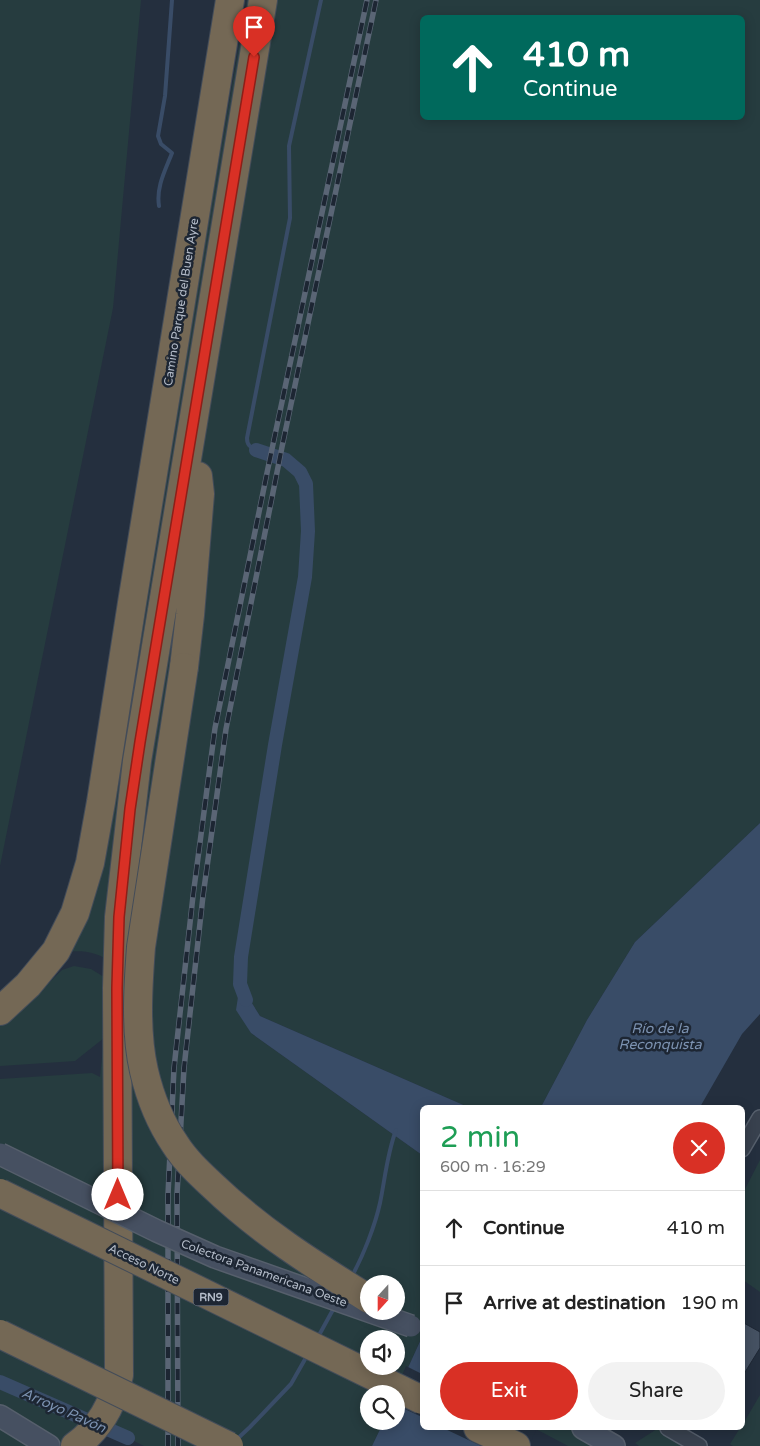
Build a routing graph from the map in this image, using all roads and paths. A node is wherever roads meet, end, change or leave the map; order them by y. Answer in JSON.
{"nodes":[{"id":1,"x":210,"y":0,"type":"edge"},
{"id":2,"x":230,"y":0,"type":"edge"},
{"id":3,"x":263,"y":0,"type":"edge"},
{"id":4,"x":207,"y":142,"type":"junction"},
{"id":5,"x":195,"y":417,"type":"junction"},
{"id":6,"x":132,"y":603,"type":"junction"},
{"id":7,"x":0,"y":986,"type":"edge"},
{"id":8,"x":0,"y":1011,"type":"edge"},
{"id":9,"x":760,"y":1118,"type":"edge"},
{"id":10,"x":745,"y":1144,"type":"edge"},
{"id":11,"x":0,"y":1154,"type":"edge"},
{"id":12,"x":0,"y":1193,"type":"edge"},
{"id":13,"x":360,"y":1293,"type":"edge"},
{"id":14,"x":402,"y":1320,"type":"edge"},
{"id":15,"x":417,"y":1329,"type":"edge"},
{"id":16,"x":0,"y":1334,"type":"edge"},
{"id":17,"x":420,"y":1399,"type":"edge"},
{"id":18,"x":0,"y":1416,"type":"edge"},
{"id":19,"x":482,"y":1430,"type":"edge"},
{"id":20,"x":671,"y":1430,"type":"edge"},
{"id":21,"x":588,"y":1431,"type":"edge"},
{"id":22,"x":81,"y":1442,"type":"edge"},
{"id":23,"x":49,"y":1446,"type":"edge"},
{"id":24,"x":229,"y":1446,"type":"edge"},
{"id":25,"x":516,"y":1446,"type":"edge"},
{"id":26,"x":614,"y":1446,"type":"edge"},
{"id":27,"x":698,"y":1446,"type":"edge"}],
"edges":[{"from":1,"to":4,"type":"highway"},
{"from":2,"to":4,"type":"highway","name":"Camino Parque del Buen Ayre"},
{"from":3,"to":5,"type":"highway"},
{"from":4,"to":6,"type":"highway","name":"Camino Parque del Buen Ayre"},
{"from":5,"to":13,"type":"highway","bridge":true},
{"from":5,"to":22,"type":"highway"},
{"from":6,"to":7,"type":"highway"},
{"from":6,"to":8,"type":"highway"},
{"from":9,"to":10,"type":"street"},
{"from":11,"to":15,"type":"main road","name":"Colectora Panamericana Oeste","bridge":true},
{"from":12,"to":17,"type":"highway","name":"Acceso Norte","number":"RN9","bridge":true},
{"from":14,"to":15,"type":"highway","bridge":true},
{"from":16,"to":24,"type":"highway","bridge":true},
{"from":18,"to":23,"type":"main road"},
{"from":19,"to":25,"type":"highway"},
{"from":20,"to":27,"type":"street"},
{"from":21,"to":26,"type":"main road"}]}
